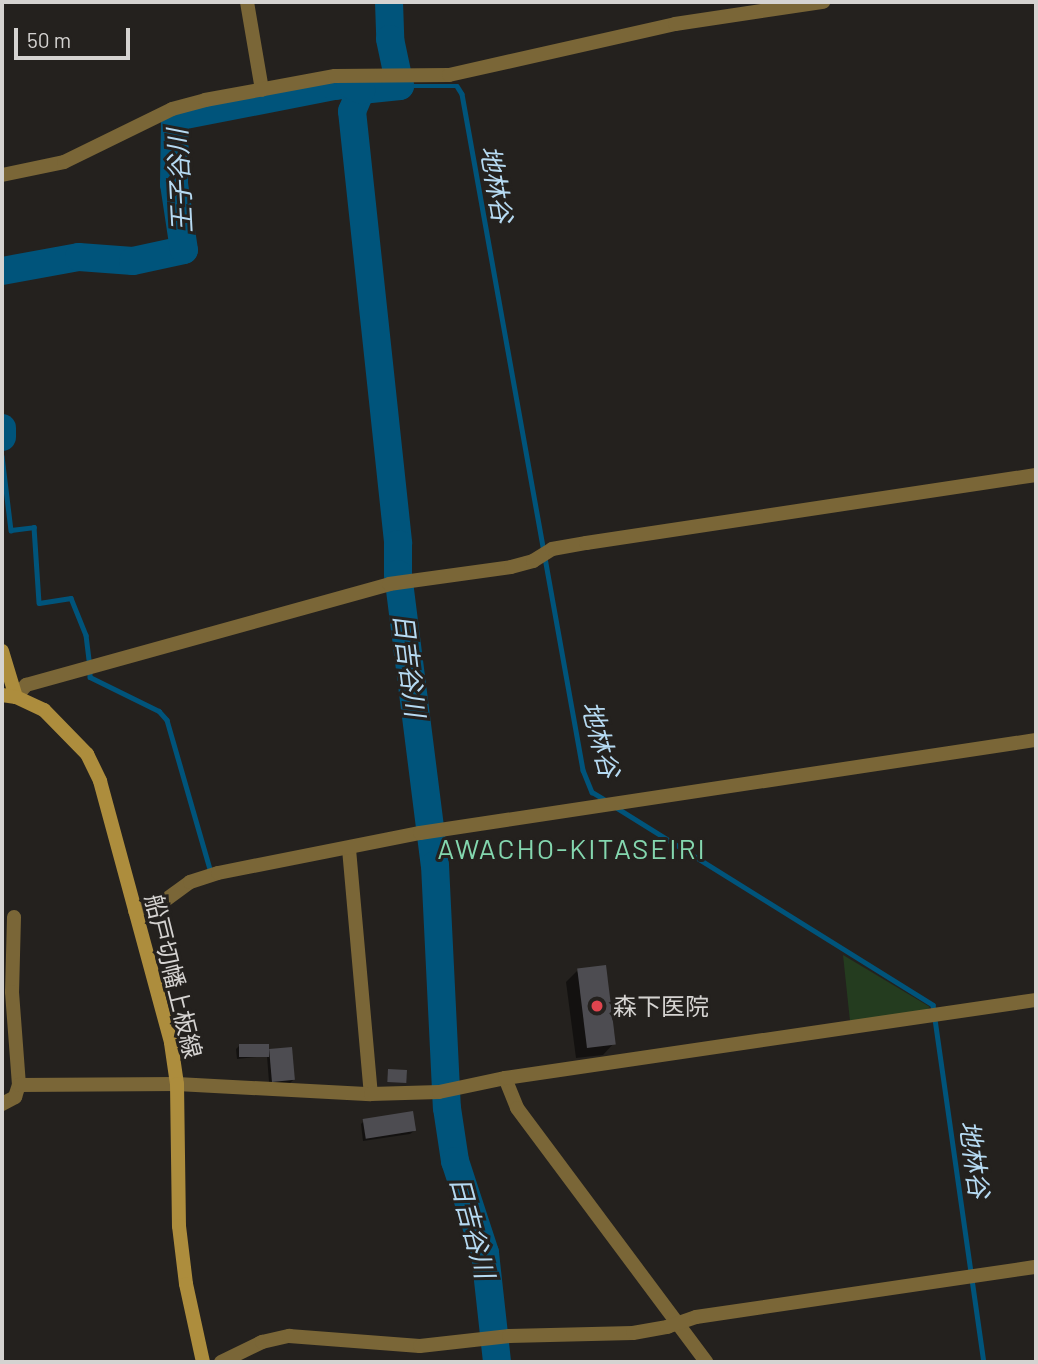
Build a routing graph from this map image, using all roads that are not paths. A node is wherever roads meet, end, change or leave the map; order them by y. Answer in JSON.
{"nodes":[{"id":1,"x":247,"y":2,"type":"edge"},
{"id":2,"x":823,"y":2,"type":"edge"},
{"id":3,"x":262,"y":90,"type":"junction"},
{"id":4,"x":2,"y":175,"type":"edge"},
{"id":5,"x":1036,"y":475,"type":"edge"},
{"id":6,"x":2,"y":651,"type":"edge"},
{"id":7,"x":9,"y":696,"type":"edge"},
{"id":8,"x":1036,"y":740,"type":"edge"},
{"id":9,"x":349,"y":849,"type":"junction"},
{"id":10,"x":135,"y":911,"type":"junction"},
{"id":11,"x":13,"y":917,"type":"dead end"},
{"id":12,"x":1036,"y":1000,"type":"edge"},
{"id":13,"x":505,"y":1078,"type":"junction"},
{"id":14,"x":177,"y":1084,"type":"junction"},
{"id":15,"x":19,"y":1085,"type":"junction"},
{"id":16,"x":371,"y":1094,"type":"junction"},
{"id":17,"x":2,"y":1104,"type":"edge"},
{"id":18,"x":1036,"y":1267,"type":"edge"},
{"id":19,"x":677,"y":1323,"type":"junction"},
{"id":20,"x":203,"y":1362,"type":"edge"},
{"id":21,"x":221,"y":1362,"type":"edge"},
{"id":22,"x":706,"y":1362,"type":"edge"}],
"edges":[{"from":1,"to":3,"type":"street"},
{"from":2,"to":3,"type":"street"},
{"from":3,"to":4,"type":"street"},
{"from":5,"to":7,"type":"street"},
{"from":6,"to":7,"type":"main road"},
{"from":7,"to":10,"type":"main road","name":"船戸切幡上板線"},
{"from":8,"to":9,"type":"street"},
{"from":9,"to":10,"type":"street"},
{"from":9,"to":16,"type":"street"},
{"from":10,"to":14,"type":"main road","name":"船戸切幡上板線"},
{"from":11,"to":15,"type":"street"},
{"from":12,"to":13,"type":"street"},
{"from":13,"to":16,"type":"street"},
{"from":13,"to":19,"type":"street"},
{"from":14,"to":15,"type":"street"},
{"from":14,"to":16,"type":"street"},
{"from":14,"to":20,"type":"main road","name":"船戸切幡上板線"},
{"from":15,"to":17,"type":"street"},
{"from":18,"to":19,"type":"street"},
{"from":19,"to":21,"type":"street"},
{"from":19,"to":22,"type":"street"}]}
